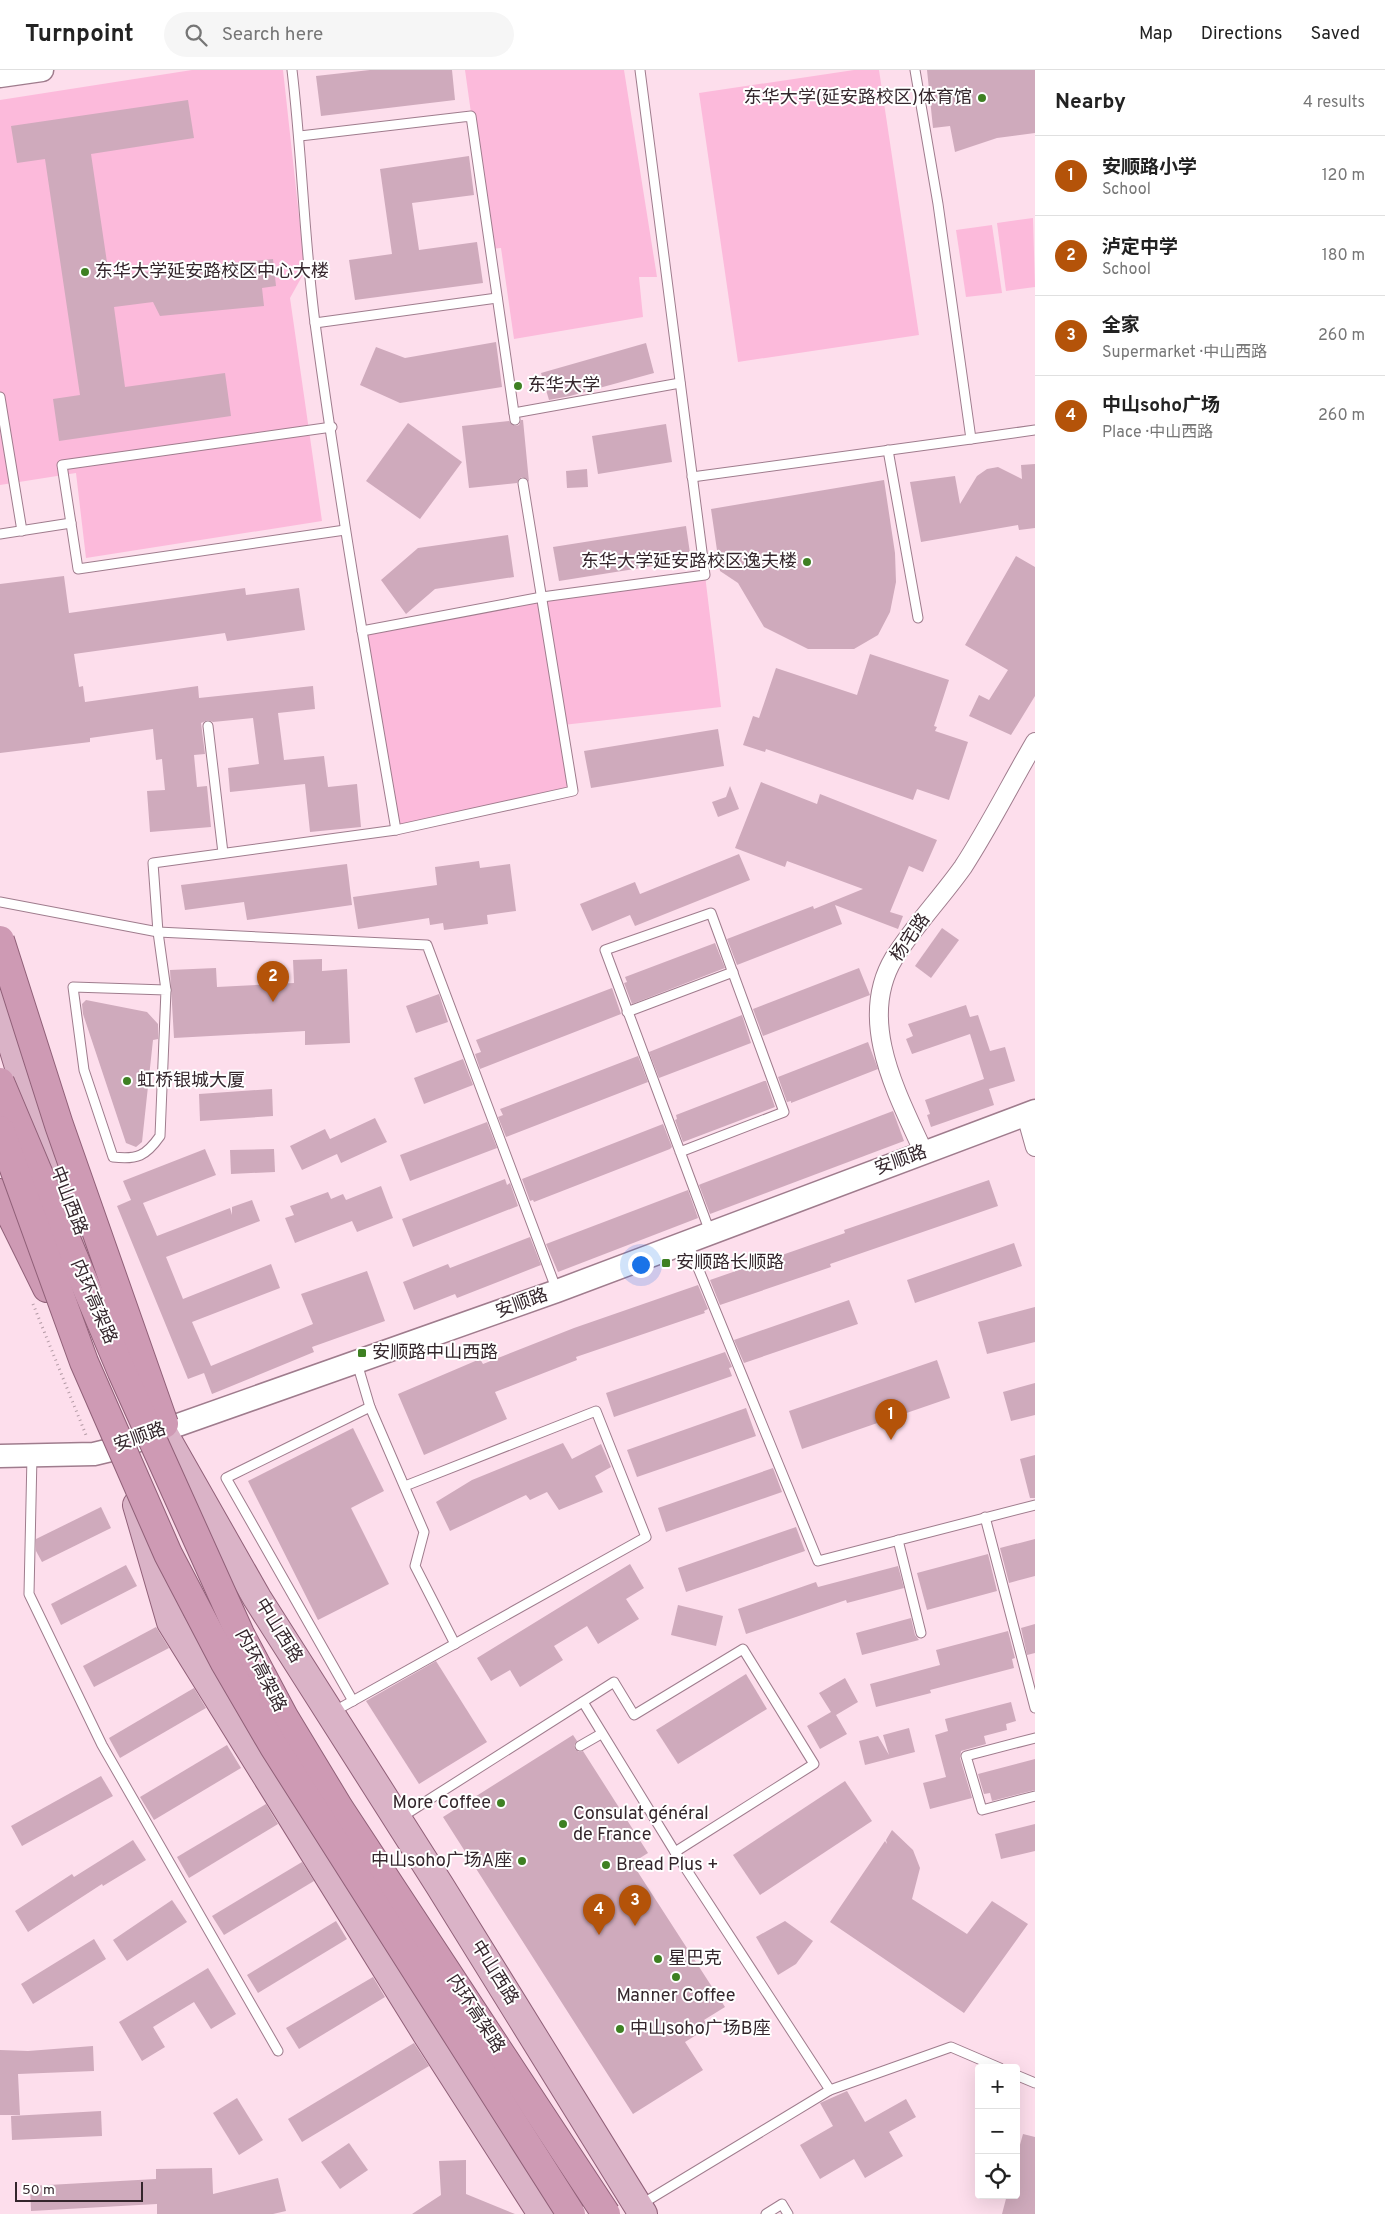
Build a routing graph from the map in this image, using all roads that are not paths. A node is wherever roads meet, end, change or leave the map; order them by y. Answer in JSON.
{"nodes":[{"id":1,"x":42,"y":70,"type":"edge"},
{"id":2,"x":292,"y":70,"type":"edge"},
{"id":3,"x":640,"y":70,"type":"edge"},
{"id":4,"x":916,"y":70,"type":"edge"},
{"id":5,"x":0,"y":76,"type":"edge"},
{"id":6,"x":300,"y":136,"type":"junction"},
{"id":7,"x":497,"y":298,"type":"junction"},
{"id":8,"x":315,"y":323,"type":"junction"},
{"id":9,"x":680,"y":383,"type":"junction"},
{"id":10,"x":0,"y":397,"type":"edge"},
{"id":11,"x":332,"y":428,"type":"junction"},
{"id":12,"x":1035,"y":430,"type":"edge"},
{"id":13,"x":971,"y":439,"type":"junction"},
{"id":14,"x":888,"y":450,"type":"junction"},
{"id":15,"x":692,"y":477,"type":"junction"},
{"id":16,"x":523,"y":483,"type":"dead end"},
{"id":17,"x":71,"y":523,"type":"junction"},
{"id":18,"x":22,"y":530,"type":"junction"},
{"id":19,"x":345,"y":530,"type":"junction"},
{"id":20,"x":0,"y":534,"type":"edge"},
{"id":21,"x":542,"y":597,"type":"junction"},
{"id":22,"x":918,"y":618,"type":"dead end"},
{"id":23,"x":362,"y":630,"type":"junction"},
{"id":24,"x":208,"y":726,"type":"dead end"},
{"id":25,"x":1035,"y":742,"type":"edge"},
{"id":26,"x":396,"y":830,"type":"junction"},
{"id":27,"x":222,"y":853,"type":"junction"},
{"id":28,"x":0,"y":902,"type":"edge"},
{"id":29,"x":158,"y":932,"type":"junction"},
{"id":30,"x":0,"y":940,"type":"edge"},
{"id":31,"x":733,"y":972,"type":"junction"},
{"id":32,"x":166,"y":990,"type":"junction"},
{"id":33,"x":0,"y":1004,"type":"edge"},
{"id":34,"x":627,"y":1012,"type":"junction"},
{"id":35,"x":0,"y":1082,"type":"edge"},
{"id":36,"x":1030,"y":1113,"type":"edge"},
{"id":37,"x":0,"y":1130,"type":"edge"},
{"id":38,"x":0,"y":1136,"type":"edge"},
{"id":39,"x":1035,"y":1147,"type":"edge"},
{"id":40,"x":680,"y":1152,"type":"junction"},
{"id":41,"x":924,"y":1153,"type":"junction"},
{"id":42,"x":0,"y":1193,"type":"edge"},
{"id":43,"x":710,"y":1233,"type":"junction"},
{"id":44,"x":687,"y":1241,"type":"junction"},
{"id":45,"x":557,"y":1291,"type":"junction"},
{"id":46,"x":84,"y":1362,"type":"junction"},
{"id":47,"x":357,"y":1362,"type":"junction"},
{"id":48,"x":370,"y":1407,"type":"junction"},
{"id":49,"x":161,"y":1431,"type":"junction"},
{"id":50,"x":107,"y":1451,"type":"junction"},
{"id":51,"x":0,"y":1456,"type":"edge"},
{"id":52,"x":32,"y":1456,"type":"junction"},
{"id":53,"x":405,"y":1486,"type":"junction"},
{"id":54,"x":1035,"y":1505,"type":"edge"},
{"id":55,"x":985,"y":1518,"type":"junction"},
{"id":56,"x":898,"y":1540,"type":"junction"},
{"id":57,"x":921,"y":1633,"type":"dead end"},
{"id":58,"x":240,"y":1634,"type":"junction"},
{"id":59,"x":455,"y":1644,"type":"junction"},
{"id":60,"x":583,"y":1702,"type":"junction"},
{"id":61,"x":342,"y":1707,"type":"junction"},
{"id":62,"x":1035,"y":1708,"type":"edge"},
{"id":63,"x":601,"y":1734,"type":"junction"},
{"id":64,"x":1035,"y":1738,"type":"edge"},
{"id":65,"x":580,"y":1746,"type":"dead end"},
{"id":66,"x":1035,"y":1796,"type":"edge"},
{"id":67,"x":398,"y":1819,"type":"junction"},
{"id":68,"x":675,"y":1852,"type":"junction"},
{"id":69,"x":278,"y":2052,"type":"dead end"},
{"id":70,"x":991,"y":2064,"type":"edge"},
{"id":71,"x":1020,"y":2077,"type":"edge"},
{"id":72,"x":1035,"y":2083,"type":"edge"},
{"id":73,"x":830,"y":2090,"type":"junction"},
{"id":74,"x":641,"y":2210,"type":"edge"},
{"id":75,"x":542,"y":2214,"type":"edge"},
{"id":76,"x":571,"y":2214,"type":"edge"},
{"id":77,"x":606,"y":2214,"type":"edge"},
{"id":78,"x":766,"y":2214,"type":"edge"},
{"id":79,"x":788,"y":2214,"type":"edge"}],
"edges":[{"from":1,"to":5,"type":"street"},
{"from":2,"to":6,"type":"lane"},
{"from":3,"to":9,"type":"lane"},
{"from":4,"to":13,"type":"lane"},
{"from":6,"to":7,"type":"lane"},
{"from":6,"to":8,"type":"lane"},
{"from":7,"to":8,"type":"lane"},
{"from":7,"to":9,"type":"lane"},
{"from":8,"to":11,"type":"lane"},
{"from":9,"to":15,"type":"lane"},
{"from":10,"to":18,"type":"lane"},
{"from":11,"to":17,"type":"lane"},
{"from":11,"to":19,"type":"lane"},
{"from":12,"to":13,"type":"lane"},
{"from":13,"to":14,"type":"lane"},
{"from":14,"to":15,"type":"lane"},
{"from":14,"to":22,"type":"lane"},
{"from":15,"to":21,"type":"lane"},
{"from":16,"to":21,"type":"lane"},
{"from":17,"to":18,"type":"lane"},
{"from":17,"to":19,"type":"lane"},
{"from":18,"to":20,"type":"lane"},
{"from":19,"to":23,"type":"lane"},
{"from":21,"to":23,"type":"lane"},
{"from":21,"to":26,"type":"lane"},
{"from":23,"to":26,"type":"lane"},
{"from":24,"to":27,"type":"lane"},
{"from":25,"to":41,"type":"street","name":"杨宅路"},
{"from":26,"to":27,"type":"lane"},
{"from":27,"to":29,"type":"lane"},
{"from":28,"to":29,"type":"lane"},
{"from":29,"to":32,"type":"lane"},
{"from":29,"to":45,"type":"lane"},
{"from":30,"to":58,"type":"highway","bridge":true},
{"from":31,"to":34,"type":"lane"},
{"from":31,"to":34,"type":"lane"},
{"from":31,"to":40,"type":"lane"},
{"from":32,"to":32,"type":"lane"},
{"from":33,"to":49,"type":"main road","name":"中山西路"},
{"from":34,"to":40,"type":"lane"},
{"from":35,"to":58,"type":"highway","name":"内环高架路","bridge":true},
{"from":36,"to":39,"type":"street"},
{"from":36,"to":41,"type":"street","name":"安顺路"},
{"from":37,"to":46,"type":"highway","name":"内环高架路","bridge":true},
{"from":38,"to":50,"type":"main road"},
{"from":40,"to":43,"type":"lane"},
{"from":41,"to":43,"type":"street","name":"安顺路"},
{"from":42,"to":46,"type":"highway","bridge":true},
{"from":43,"to":44,"type":"street","name":"安顺路"},
{"from":44,"to":45,"type":"street","name":"安顺路"},
{"from":44,"to":56,"type":"lane"},
{"from":45,"to":47,"type":"street","name":"安顺路"},
{"from":46,"to":76,"type":"highway","name":"内环高架路","bridge":true},
{"from":47,"to":48,"type":"lane"},
{"from":47,"to":49,"type":"street","name":"安顺路"},
{"from":48,"to":53,"type":"lane"},
{"from":48,"to":61,"type":"lane"},
{"from":49,"to":50,"type":"street","name":"安顺路"},
{"from":49,"to":61,"type":"main road","name":"中山西路"},
{"from":50,"to":52,"type":"street","name":"安顺路"},
{"from":50,"to":75,"type":"main road"},
{"from":51,"to":52,"type":"street","name":"安顺路"},
{"from":52,"to":69,"type":"lane"},
{"from":53,"to":59,"type":"lane"},
{"from":53,"to":59,"type":"lane"},
{"from":54,"to":55,"type":"lane"},
{"from":55,"to":56,"type":"lane"},
{"from":55,"to":62,"type":"lane"},
{"from":56,"to":57,"type":"lane"},
{"from":58,"to":77,"type":"highway","name":"内环高架路","bridge":true},
{"from":59,"to":61,"type":"lane"},
{"from":60,"to":63,"type":"lane"},
{"from":60,"to":67,"type":"lane"},
{"from":60,"to":68,"type":"lane"},
{"from":61,"to":67,"type":"main road","name":"中山西路"},
{"from":63,"to":65,"type":"lane"},
{"from":63,"to":68,"type":"lane"},
{"from":64,"to":66,"type":"lane"},
{"from":67,"to":74,"type":"main road","name":"中山西路"},
{"from":68,"to":73,"type":"lane"},
{"from":70,"to":73,"type":"lane"},
{"from":71,"to":72,"type":"lane"},
{"from":73,"to":74,"type":"lane"},
{"from":78,"to":79,"type":"lane"}]}
